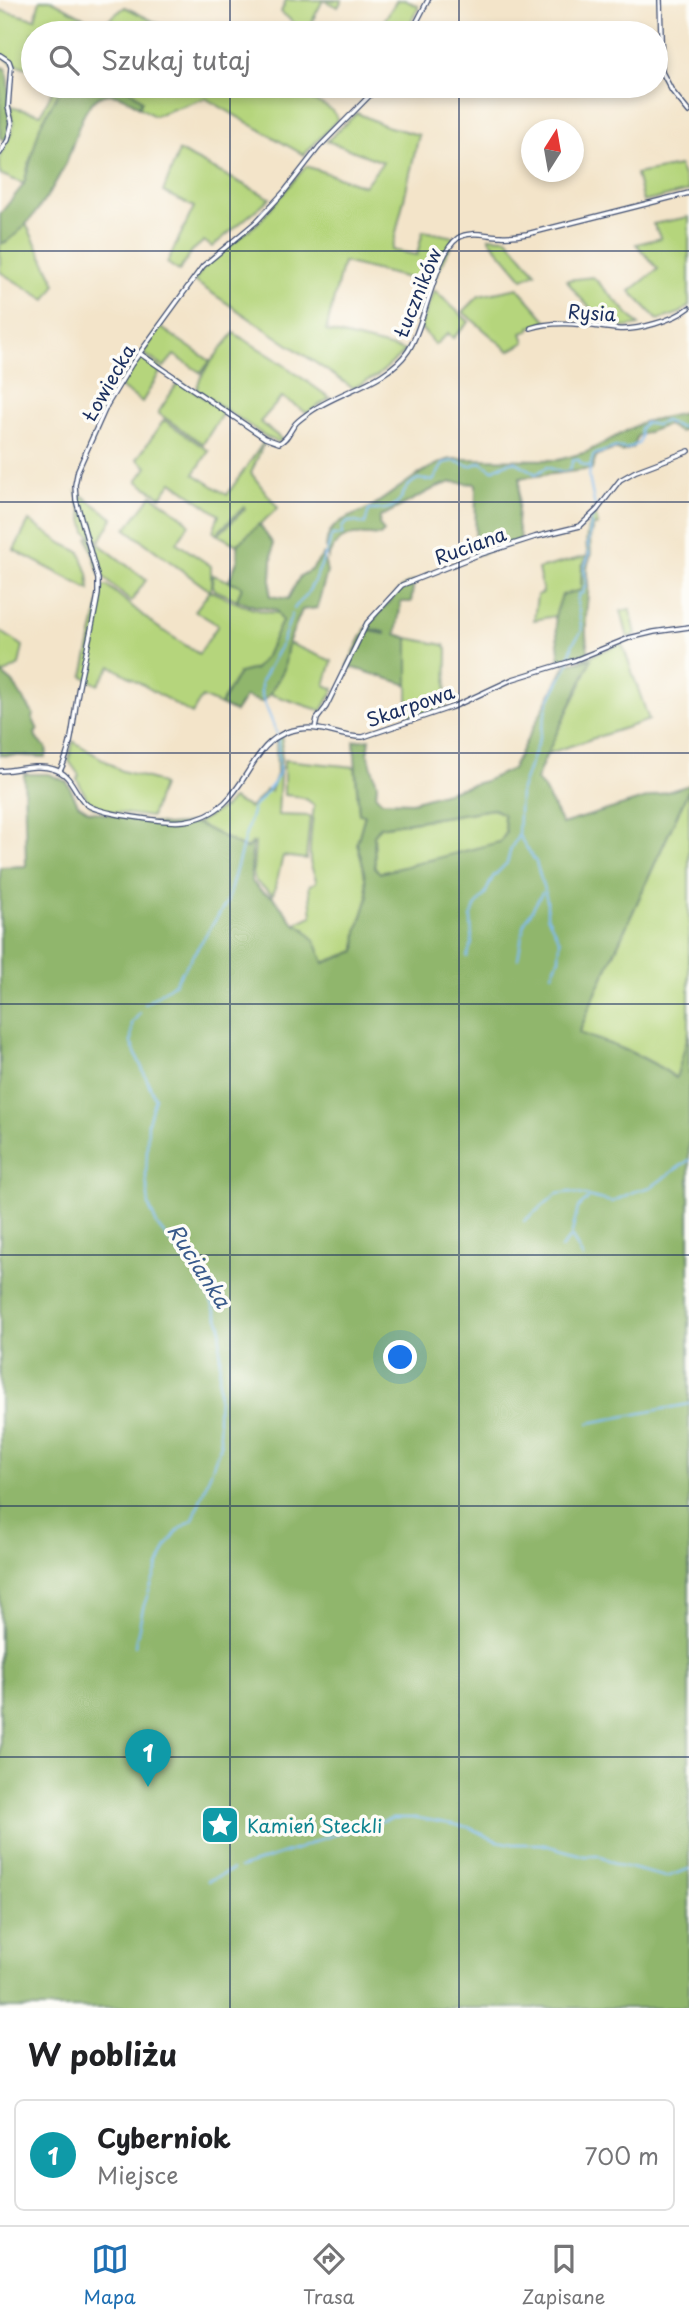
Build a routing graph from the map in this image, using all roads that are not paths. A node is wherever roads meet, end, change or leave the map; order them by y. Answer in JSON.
{"nodes":[{"id":1,"x":429,"y":0,"type":"edge"},
{"id":2,"x":660,"y":0,"type":"edge"},
{"id":3,"x":418,"y":21,"type":"edge"},
{"id":4,"x":661,"y":21,"type":"edge"},
{"id":5,"x":0,"y":55,"type":"edge"},
{"id":6,"x":668,"y":83,"type":"edge"},
{"id":7,"x":367,"y":98,"type":"edge"},
{"id":8,"x":689,"y":113,"type":"edge"},
{"id":9,"x":0,"y":153,"type":"edge"},
{"id":10,"x":689,"y":193,"type":"edge"},
{"id":11,"x":689,"y":308,"type":"edge"},
{"id":12,"x":531,"y":328,"type":"dead end"},
{"id":13,"x":139,"y":353,"type":"junction"},
{"id":14,"x":689,"y":451,"type":"edge"},
{"id":15,"x":689,"y":627,"type":"edge"},
{"id":16,"x":315,"y":728,"type":"junction"},
{"id":17,"x":0,"y":771,"type":"edge"},
{"id":18,"x":60,"y":771,"type":"junction"}],
"edges":[{"from":1,"to":3,"type":"street"},
{"from":2,"to":4,"type":"street"},
{"from":5,"to":9,"type":"street"},
{"from":6,"to":8,"type":"street"},
{"from":7,"to":13,"type":"street","name":"Łowiecka"},
{"from":10,"to":13,"type":"street","name":"Łuczników"},
{"from":11,"to":12,"type":"street","name":"Rysia"},
{"from":13,"to":18,"type":"street","name":"Łowiecka"},
{"from":14,"to":16,"type":"street","name":"Ruciana"},
{"from":15,"to":16,"type":"street","name":"Skarpowa"},
{"from":16,"to":18,"type":"street","name":"Skarpowa"},
{"from":17,"to":18,"type":"street"}]}
